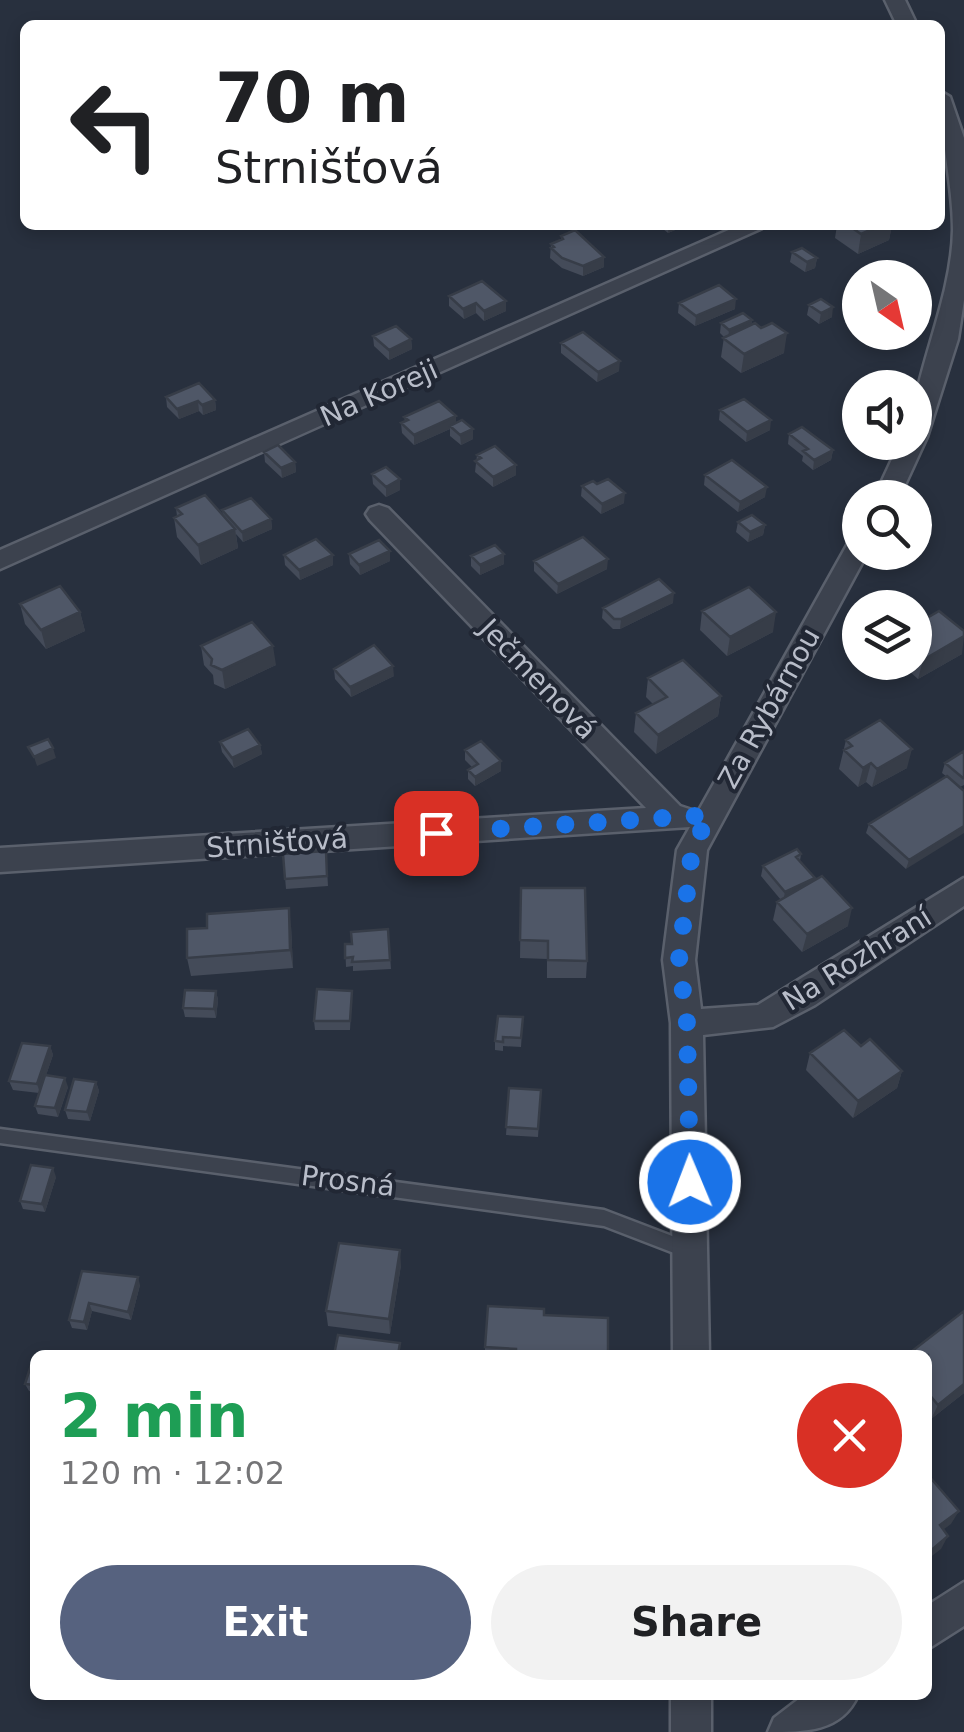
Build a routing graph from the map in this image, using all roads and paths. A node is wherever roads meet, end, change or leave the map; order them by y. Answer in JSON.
{"nodes":[{"id":1,"x":948,"y":147,"type":"edge"},
{"id":2,"x":747,"y":230,"type":"edge"},
{"id":3,"x":964,"y":232,"type":"edge"},
{"id":4,"x":932,"y":383,"type":"edge"},
{"id":5,"x":379,"y":514,"type":"dead end"},
{"id":6,"x":0,"y":560,"type":"edge"},
{"id":7,"x":846,"y":570,"type":"edge"},
{"id":8,"x":709,"y":815,"type":"junction"},
{"id":9,"x":673,"y":818,"type":"junction"},
{"id":10,"x":0,"y":860,"type":"edge"},
{"id":11,"x":964,"y":890,"type":"edge"},
{"id":12,"x":687,"y":1023,"type":"junction"},
{"id":13,"x":0,"y":1136,"type":"edge"},
{"id":14,"x":691,"y":1252,"type":"junction"},
{"id":15,"x":691,"y":1350,"type":"edge"},
{"id":16,"x":964,"y":1602,"type":"edge"},
{"id":17,"x":932,"y":1626,"type":"edge"},
{"id":18,"x":691,"y":1700,"type":"edge"},
{"id":19,"x":831,"y":1700,"type":"edge"},
{"id":20,"x":691,"y":1732,"type":"edge"},
{"id":21,"x":788,"y":1732,"type":"edge"}],
"edges":[{"from":1,"to":3,"type":"street"},
{"from":2,"to":6,"type":"street","name":"Na Koreji"},
{"from":3,"to":4,"type":"street"},
{"from":5,"to":9,"type":"street","name":"Ječmenová"},
{"from":7,"to":8,"type":"street","name":"Za Rybárnou"},
{"from":8,"to":9,"type":"street"},
{"from":8,"to":12,"type":"street","name":"Za Rybárnou"},
{"from":9,"to":10,"type":"street","name":"Strnišťová"},
{"from":11,"to":12,"type":"street","name":"Na Rozhraní"},
{"from":12,"to":14,"type":"street","name":"Za Rybárnou"},
{"from":13,"to":14,"type":"lane","name":"Prosná"},
{"from":14,"to":15,"type":"street","name":"Za Rybárnou"},
{"from":16,"to":17,"type":"street"},
{"from":18,"to":20,"type":"street"},
{"from":19,"to":21,"type":"street"}]}
